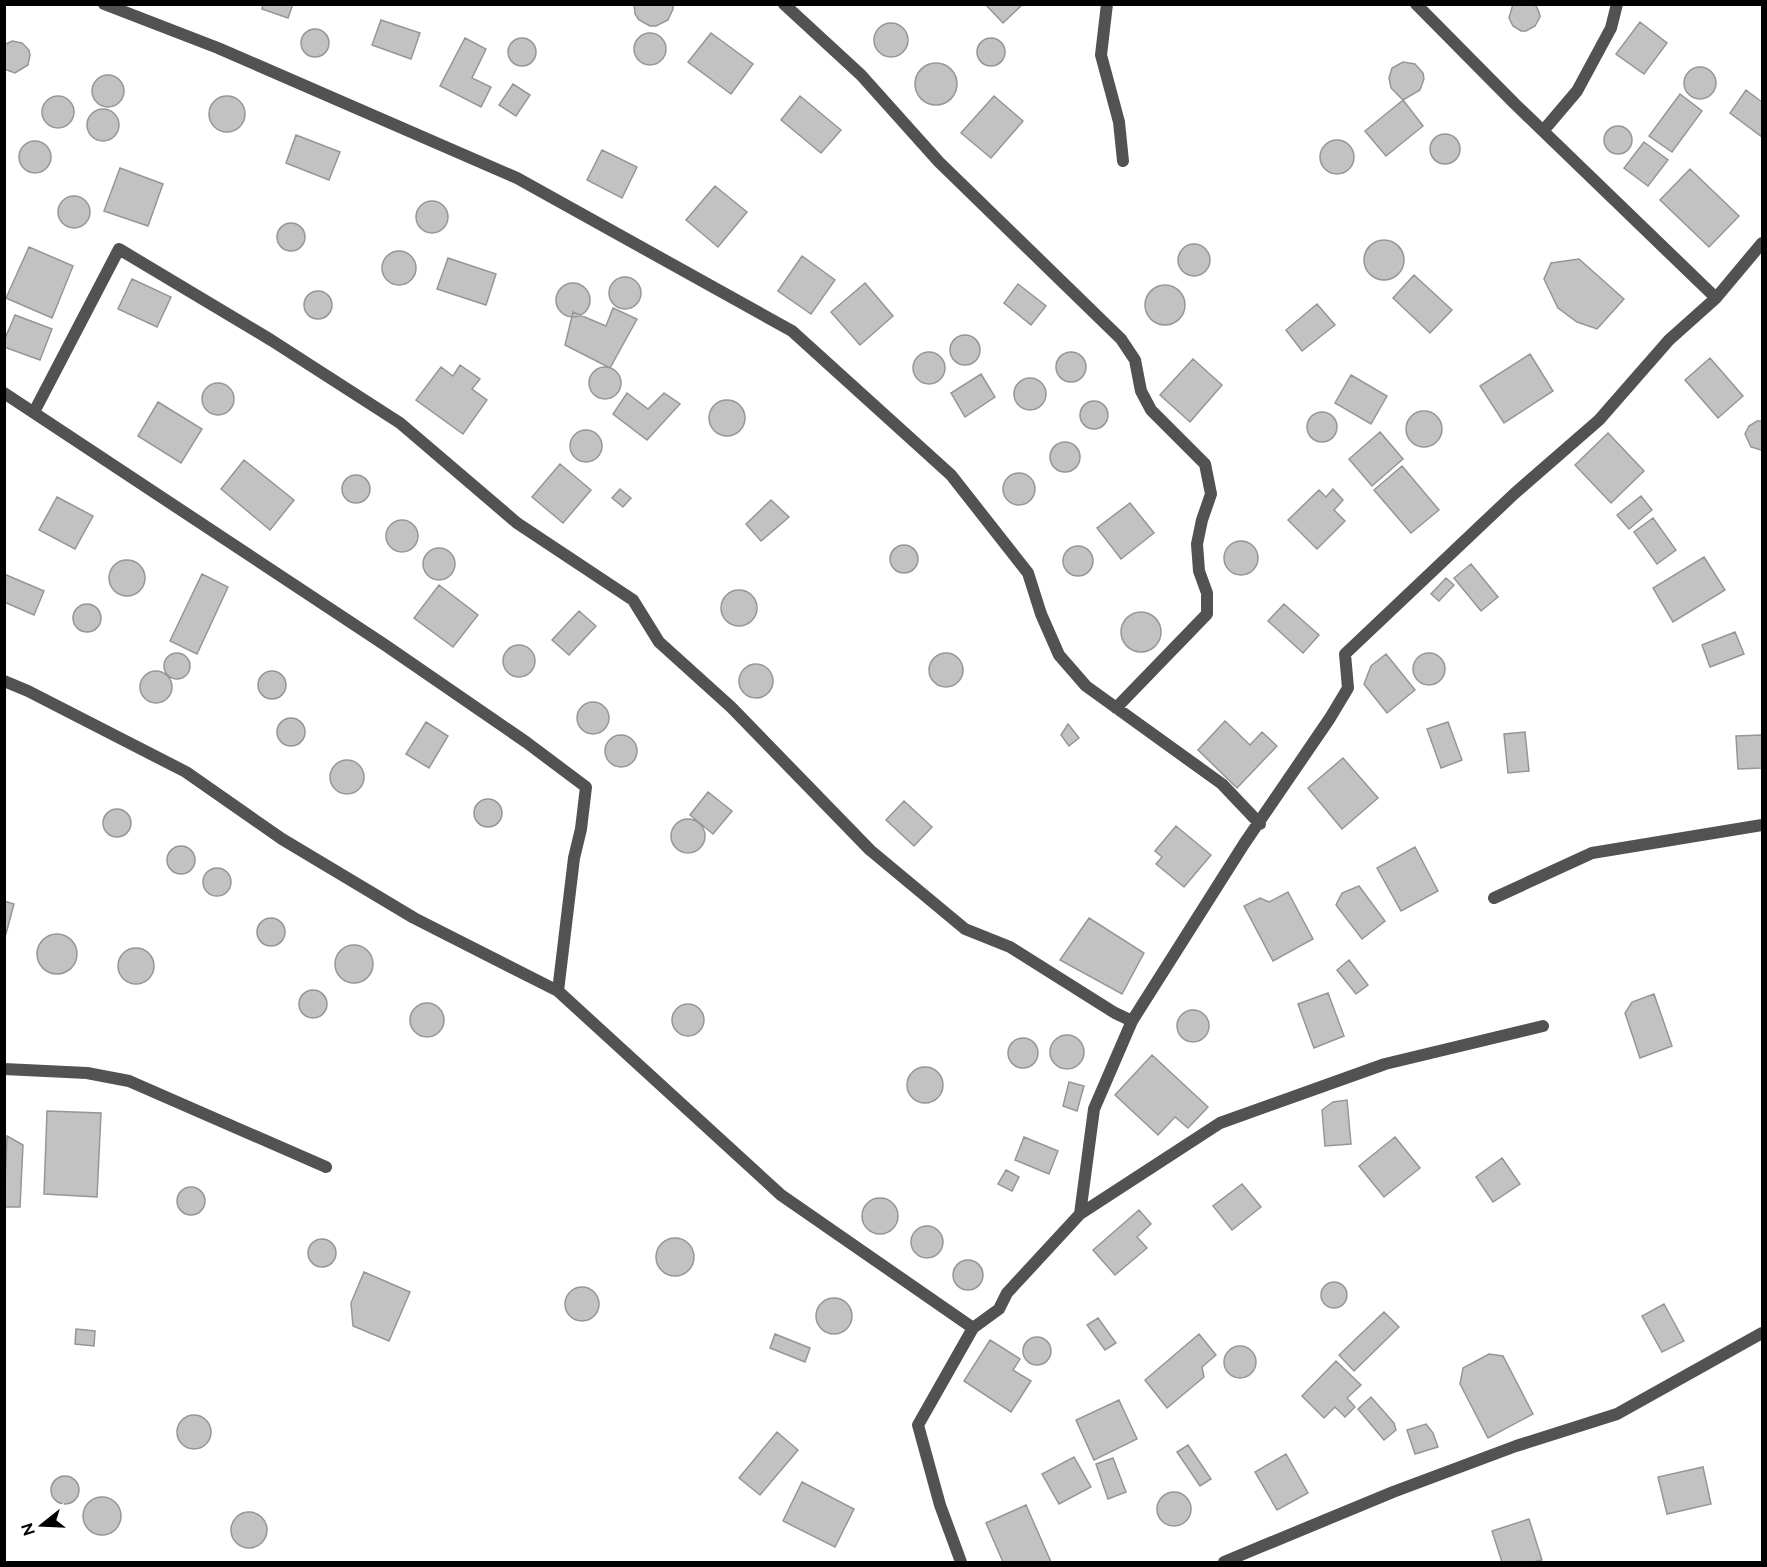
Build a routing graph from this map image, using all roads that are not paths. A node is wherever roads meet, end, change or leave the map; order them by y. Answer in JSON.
{"nodes":[{"id":1,"x":104,"y":4,"type":"edge"},
{"id":2,"x":784,"y":4,"type":"edge"},
{"id":3,"x":1107,"y":4,"type":"edge"},
{"id":4,"x":1416,"y":4,"type":"edge"},
{"id":5,"x":1617,"y":4,"type":"edge"},
{"id":6,"x":1544,"y":131,"type":"junction"},
{"id":7,"x":1123,"y":160,"type":"dead end"},
{"id":8,"x":1762,"y":243,"type":"edge"},
{"id":9,"x":1716,"y":298,"type":"junction"},
{"id":10,"x":4,"y":393,"type":"edge"},
{"id":11,"x":34,"y":412,"type":"junction"},
{"id":12,"x":4,"y":681,"type":"edge"},
{"id":13,"x":1116,"y":708,"type":"junction"},
{"id":14,"x":1260,"y":824,"type":"junction"},
{"id":15,"x":1762,"y":825,"type":"edge"},
{"id":16,"x":1494,"y":898,"type":"dead end"},
{"id":17,"x":558,"y":992,"type":"junction"},
{"id":18,"x":1132,"y":1021,"type":"junction"},
{"id":19,"x":1543,"y":1026,"type":"dead end"},
{"id":20,"x":4,"y":1069,"type":"edge"},
{"id":21,"x":326,"y":1167,"type":"dead end"},
{"id":22,"x":1080,"y":1214,"type":"junction"},
{"id":23,"x":973,"y":1328,"type":"junction"},
{"id":24,"x":1762,"y":1333,"type":"edge"},
{"id":25,"x":961,"y":1563,"type":"edge"},
{"id":26,"x":1224,"y":1563,"type":"edge"}],
"edges":[{"from":1,"to":13,"type":"street"},
{"from":2,"to":13,"type":"street"},
{"from":3,"to":7,"type":"street"},
{"from":4,"to":6,"type":"street"},
{"from":5,"to":6,"type":"street"},
{"from":6,"to":9,"type":"street"},
{"from":8,"to":9,"type":"street"},
{"from":9,"to":14,"type":"street"},
{"from":10,"to":11,"type":"street"},
{"from":11,"to":17,"type":"street"},
{"from":11,"to":18,"type":"street"},
{"from":12,"to":17,"type":"street"},
{"from":13,"to":14,"type":"street"},
{"from":14,"to":18,"type":"street"},
{"from":15,"to":16,"type":"street"},
{"from":17,"to":23,"type":"street"},
{"from":18,"to":22,"type":"street"},
{"from":19,"to":22,"type":"street"},
{"from":20,"to":21,"type":"street"},
{"from":22,"to":23,"type":"street"},
{"from":23,"to":25,"type":"street"},
{"from":24,"to":26,"type":"street"}]}
